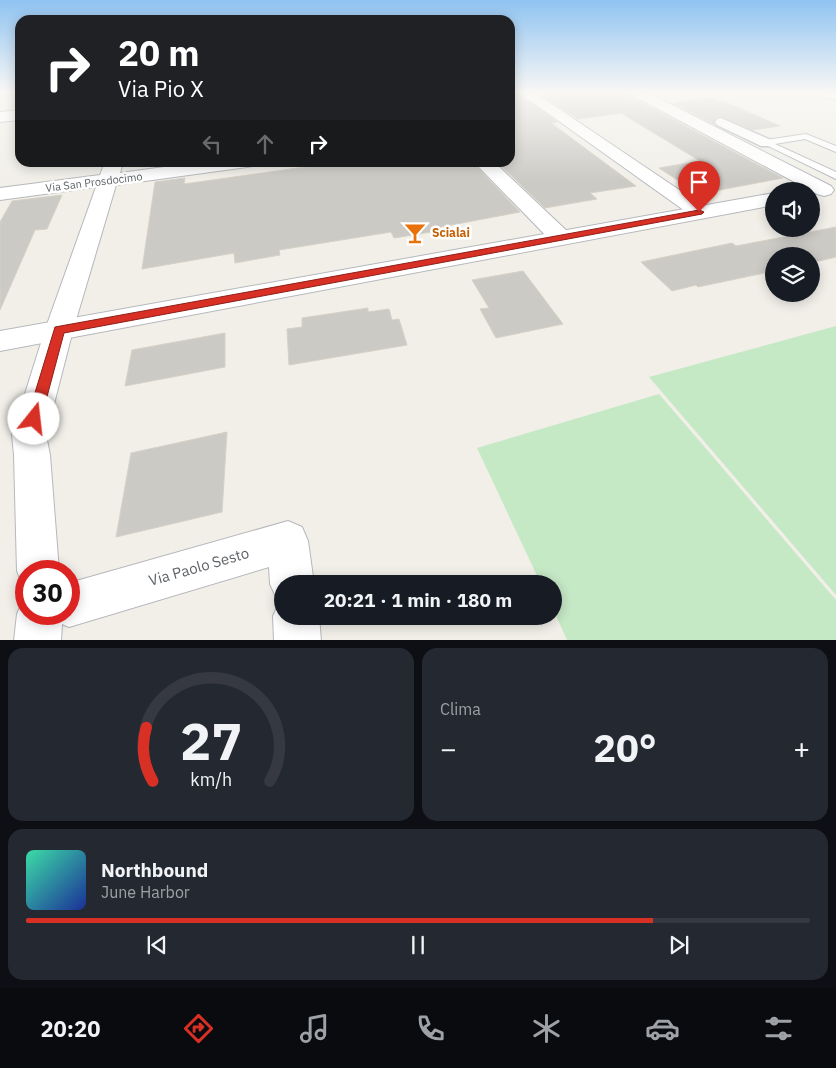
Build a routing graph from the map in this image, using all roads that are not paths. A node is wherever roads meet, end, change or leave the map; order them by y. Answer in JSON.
{"nodes":[{"id":1,"x":568,"y":122,"type":"edge"},
{"id":2,"x":697,"y":122,"type":"edge"},
{"id":3,"x":721,"y":122,"type":"dead end"},
{"id":4,"x":766,"y":143,"type":"junction"},
{"id":5,"x":836,"y":149,"type":"edge"},
{"id":6,"x":179,"y":167,"type":"edge"},
{"id":7,"x":489,"y":167,"type":"edge"},
{"id":8,"x":111,"y":172,"type":"edge"},
{"id":9,"x":827,"y":186,"type":"edge"},
{"id":10,"x":0,"y":194,"type":"edge"},
{"id":11,"x":765,"y":201,"type":"edge"},
{"id":12,"x":699,"y":212,"type":"junction"},
{"id":13,"x":561,"y":238,"type":"junction"},
{"id":14,"x":59,"y":330,"type":"junction"},
{"id":15,"x":0,"y":341,"type":"edge"},
{"id":16,"x":37,"y":560,"type":"edge"},
{"id":17,"x":291,"y":575,"type":"edge"},
{"id":18,"x":80,"y":603,"type":"edge"},
{"id":19,"x":39,"y":625,"type":"edge"},
{"id":20,"x":297,"y":625,"type":"edge"},
{"id":21,"x":37,"y":640,"type":"edge"},
{"id":22,"x":298,"y":640,"type":"edge"}],
"edges":[{"from":1,"to":12,"type":"street"},
{"from":2,"to":9,"type":"street"},
{"from":3,"to":4,"type":"street"},
{"from":4,"to":5,"type":"lane"},
{"from":4,"to":9,"type":"lane"},
{"from":6,"to":8,"type":"street","name":"Via San Prosdocimo"},
{"from":7,"to":13,"type":"street"},
{"from":8,"to":10,"type":"street","name":"Via San Prosdocimo"},
{"from":8,"to":14,"type":"street"},
{"from":11,"to":12,"type":"street"},
{"from":12,"to":13,"type":"street"},
{"from":13,"to":14,"type":"street"},
{"from":14,"to":15,"type":"street"},
{"from":14,"to":16,"type":"street"},
{"from":17,"to":18,"type":"street","name":"Via Paolo Sesto"},
{"from":19,"to":21,"type":"street"},
{"from":20,"to":22,"type":"street"}]}
